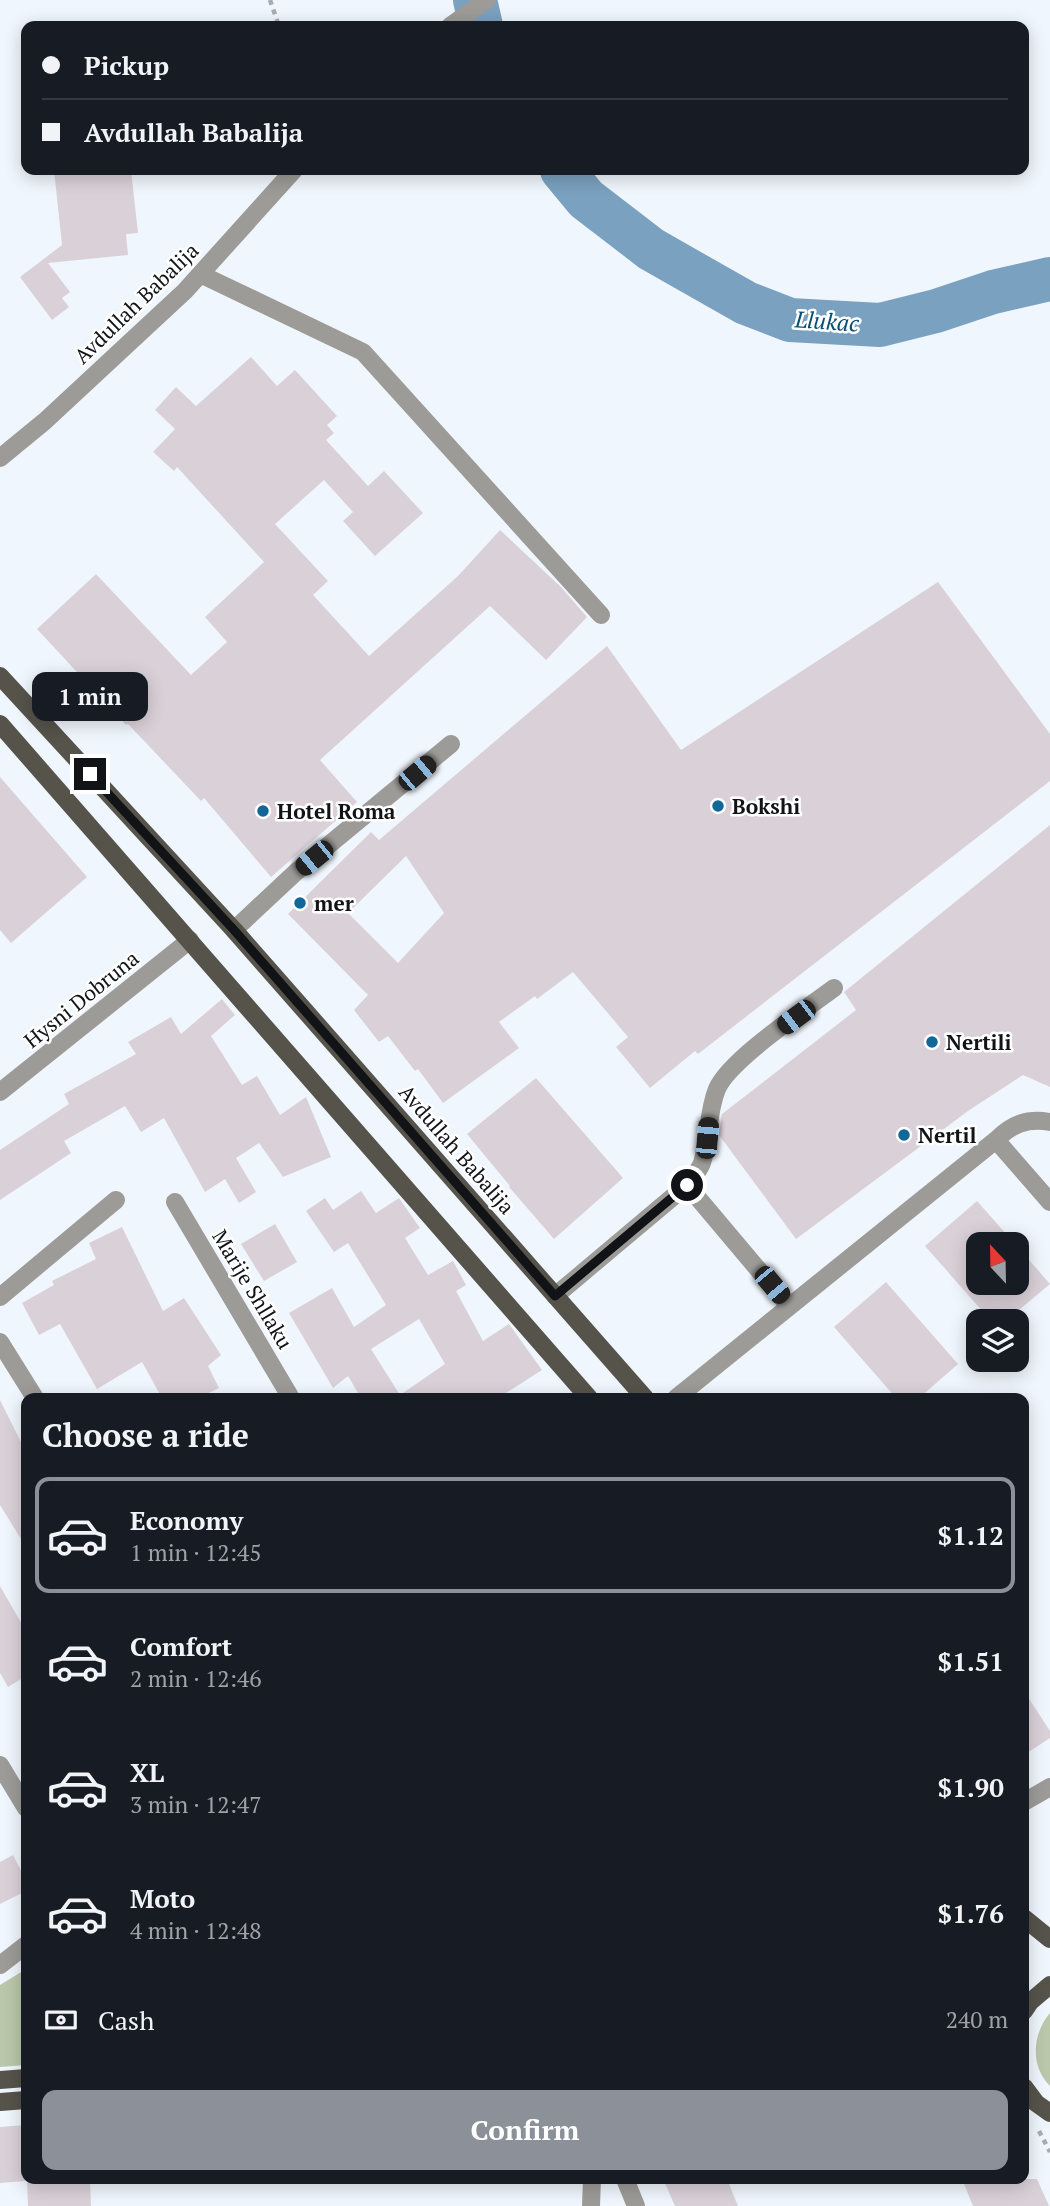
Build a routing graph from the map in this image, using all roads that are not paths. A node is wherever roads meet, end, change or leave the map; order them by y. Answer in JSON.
{"nodes":[{"id":1,"x":487,"y":0,"type":"edge"},
{"id":2,"x":457,"y":21,"type":"edge"},
{"id":3,"x":289,"y":175,"type":"edge"},
{"id":4,"x":200,"y":274,"type":"junction"},
{"id":5,"x":0,"y":458,"type":"edge"},
{"id":6,"x":601,"y":615,"type":"dead end"},
{"id":7,"x":0,"y":676,"type":"edge"},
{"id":8,"x":0,"y":724,"type":"edge"},
{"id":9,"x":452,"y":744,"type":"dead end"},
{"id":10,"x":234,"y":930,"type":"junction"},
{"id":11,"x":190,"y":940,"type":"junction"},
{"id":12,"x":834,"y":988,"type":"dead end"},
{"id":13,"x":0,"y":1092,"type":"edge"},
{"id":14,"x":1050,"y":1122,"type":"edge"},
{"id":15,"x":996,"y":1140,"type":"junction"},
{"id":16,"x":687,"y":1185,"type":"junction"},
{"id":17,"x":116,"y":1200,"type":"dead end"},
{"id":18,"x":175,"y":1202,"type":"dead end"},
{"id":19,"x":1050,"y":1202,"type":"edge"},
{"id":20,"x":555,"y":1296,"type":"junction"},
{"id":21,"x":0,"y":1297,"type":"edge"},
{"id":22,"x":789,"y":1306,"type":"junction"},
{"id":23,"x":0,"y":1342,"type":"edge"},
{"id":24,"x":32,"y":1393,"type":"edge"},
{"id":25,"x":288,"y":1393,"type":"edge"},
{"id":26,"x":585,"y":1393,"type":"edge"},
{"id":27,"x":641,"y":1393,"type":"edge"},
{"id":28,"x":682,"y":1393,"type":"edge"},
{"id":29,"x":0,"y":1765,"type":"edge"},
{"id":30,"x":1050,"y":1787,"type":"edge"},
{"id":31,"x":1029,"y":1799,"type":"edge"},
{"id":32,"x":21,"y":1800,"type":"edge"},
{"id":33,"x":1029,"y":1923,"type":"edge"},
{"id":34,"x":1050,"y":1939,"type":"edge"},
{"id":35,"x":21,"y":1949,"type":"edge"},
{"id":36,"x":0,"y":1965,"type":"edge"},
{"id":37,"x":1050,"y":1985,"type":"edge"},
{"id":38,"x":1029,"y":1999,"type":"edge"},
{"id":39,"x":21,"y":2078,"type":"edge"},
{"id":40,"x":0,"y":2080,"type":"edge"},
{"id":41,"x":1029,"y":2092,"type":"edge"},
{"id":42,"x":21,"y":2100,"type":"edge"},
{"id":43,"x":0,"y":2102,"type":"edge"},
{"id":44,"x":1049,"y":2114,"type":"edge"},
{"id":45,"x":592,"y":2184,"type":"edge"},
{"id":46,"x":627,"y":2184,"type":"edge"},
{"id":47,"x":591,"y":2206,"type":"edge"},
{"id":48,"x":636,"y":2206,"type":"edge"}],
"edges":[{"from":1,"to":2,"type":"street"},
{"from":3,"to":4,"type":"street","name":"Avdullah Babalija"},
{"from":4,"to":5,"type":"street","name":"Avdullah Babalija"},
{"from":4,"to":6,"type":"street"},
{"from":7,"to":10,"type":"main road","name":"Avdullah Babalija"},
{"from":8,"to":11,"type":"main road"},
{"from":9,"to":10,"type":"street"},
{"from":10,"to":20,"type":"main road","name":"Avdullah Babalija"},
{"from":11,"to":13,"type":"street","name":"Hysni Dobruna"},
{"from":11,"to":26,"type":"main road"},
{"from":12,"to":16,"type":"street"},
{"from":14,"to":15,"type":"street"},
{"from":15,"to":19,"type":"street"},
{"from":15,"to":22,"type":"street"},
{"from":16,"to":20,"type":"street"},
{"from":16,"to":22,"type":"street"},
{"from":17,"to":21,"type":"street"},
{"from":18,"to":25,"type":"street","name":"Marije Shllaku"},
{"from":20,"to":27,"type":"main road","name":"Avdullah Babalija"},
{"from":22,"to":28,"type":"street"},
{"from":23,"to":24,"type":"street"},
{"from":29,"to":32,"type":"street"},
{"from":30,"to":31,"type":"street"},
{"from":33,"to":34,"type":"main road"},
{"from":35,"to":36,"type":"street"},
{"from":37,"to":38,"type":"main road"},
{"from":39,"to":40,"type":"main road"},
{"from":41,"to":44,"type":"main road"},
{"from":42,"to":43,"type":"main road"},
{"from":45,"to":47,"type":"street"},
{"from":46,"to":48,"type":"street"}]}
